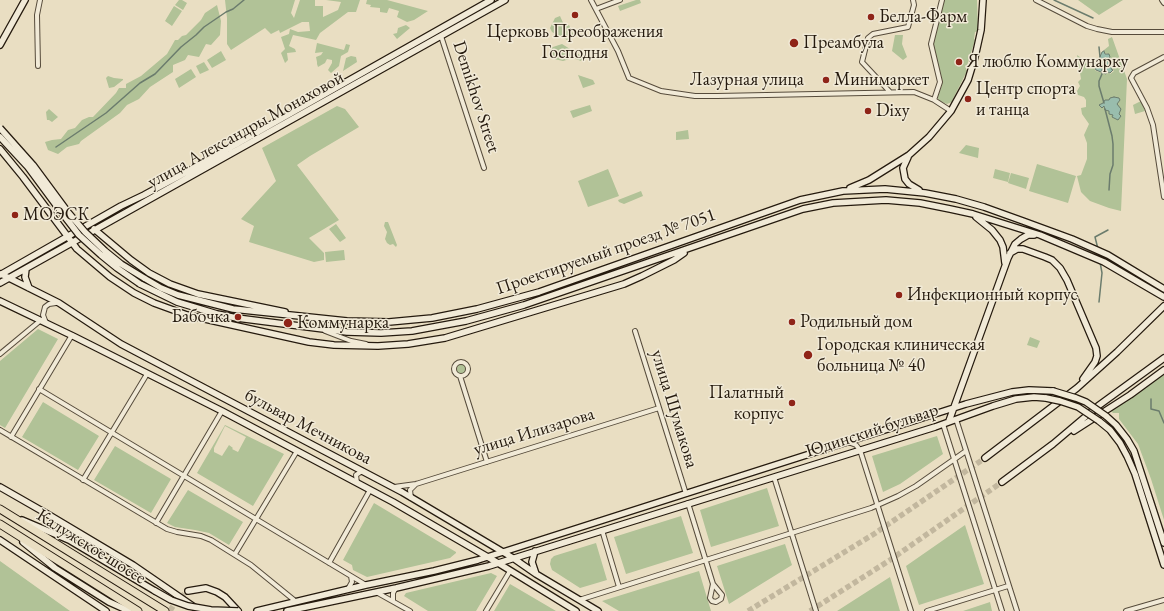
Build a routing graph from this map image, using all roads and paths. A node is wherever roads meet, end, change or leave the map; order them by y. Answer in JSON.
{"nodes":[{"id":1,"x":25,"y":0,"type":"edge"},
{"id":2,"x":40,"y":0,"type":"edge"},
{"id":3,"x":491,"y":0,"type":"edge"},
{"id":4,"x":505,"y":0,"type":"edge"},
{"id":5,"x":591,"y":0,"type":"edge"},
{"id":6,"x":620,"y":0,"type":"edge"},
{"id":7,"x":913,"y":0,"type":"edge"},
{"id":8,"x":942,"y":0,"type":"edge"},
{"id":9,"x":983,"y":0,"type":"edge"},
{"id":10,"x":1036,"y":0,"type":"edge"},
{"id":11,"x":1162,"y":0,"type":"edge"},
{"id":12,"x":1164,"y":3,"type":"edge"},
{"id":13,"x":596,"y":9,"type":"junction"},
{"id":14,"x":1164,"y":32,"type":"edge"},
{"id":15,"x":441,"y":36,"type":"junction"},
{"id":16,"x":0,"y":45,"type":"edge"},
{"id":17,"x":1164,"y":57,"type":"edge"},
{"id":18,"x":38,"y":66,"type":"dead end"},
{"id":19,"x":890,"y":92,"type":"junction"},
{"id":20,"x":934,"y":100,"type":"junction"},
{"id":21,"x":951,"y":111,"type":"junction"},
{"id":22,"x":0,"y":128,"type":"edge"},
{"id":23,"x":0,"y":137,"type":"edge"},
{"id":24,"x":0,"y":149,"type":"edge"},
{"id":25,"x":909,"y":155,"type":"junction"},
{"id":26,"x":484,"y":168,"type":"dead end"},
{"id":27,"x":843,"y":191,"type":"junction"},
{"id":28,"x":925,"y":193,"type":"junction"},
{"id":29,"x":1164,"y":196,"type":"edge"},
{"id":30,"x":973,"y":214,"type":"junction"},
{"id":31,"x":89,"y":224,"type":"junction"},
{"id":32,"x":95,"y":230,"type":"junction"},
{"id":33,"x":1040,"y":235,"type":"junction"},
{"id":34,"x":67,"y":237,"type":"junction"},
{"id":35,"x":72,"y":244,"type":"junction"},
{"id":36,"x":691,"y":248,"type":"junction"},
{"id":37,"x":1010,"y":253,"type":"junction"},
{"id":38,"x":1005,"y":265,"type":"junction"},
{"id":39,"x":26,"y":270,"type":"junction"},
{"id":40,"x":1,"y":274,"type":"edge"},
{"id":41,"x":9,"y":278,"type":"junction"},
{"id":42,"x":142,"y":281,"type":"junction"},
{"id":43,"x":0,"y":283,"type":"edge"},
{"id":44,"x":29,"y":288,"type":"junction"},
{"id":45,"x":1164,"y":289,"type":"edge"},
{"id":46,"x":0,"y":297,"type":"edge"},
{"id":47,"x":1164,"y":298,"type":"edge"},
{"id":48,"x":0,"y":301,"type":"edge"},
{"id":49,"x":59,"y":303,"type":"junction"},
{"id":50,"x":8,"y":305,"type":"junction"},
{"id":51,"x":1164,"y":306,"type":"edge"},
{"id":52,"x":303,"y":317,"type":"junction"},
{"id":53,"x":43,"y":322,"type":"junction"},
{"id":54,"x":321,"y":329,"type":"junction"},
{"id":55,"x":635,"y":331,"type":"dead end"},
{"id":56,"x":72,"y":335,"type":"junction"},
{"id":57,"x":378,"y":346,"type":"junction"},
{"id":58,"x":0,"y":354,"type":"edge"},
{"id":59,"x":1164,"y":358,"type":"edge"},
{"id":60,"x":1164,"y":370,"type":"edge"},
{"id":61,"x":147,"y":374,"type":"junction"},
{"id":62,"x":460,"y":376,"type":"dead end"},
{"id":63,"x":1077,"y":388,"type":"junction"},
{"id":64,"x":39,"y":389,"type":"junction"},
{"id":65,"x":659,"y":408,"type":"junction"},
{"id":66,"x":954,"y":408,"type":"junction"},
{"id":67,"x":222,"y":411,"type":"junction"},
{"id":68,"x":956,"y":419,"type":"junction"},
{"id":69,"x":946,"y":422,"type":"junction"},
{"id":70,"x":0,"y":430,"type":"edge"},
{"id":71,"x":112,"y":432,"type":"junction"},
{"id":72,"x":11,"y":437,"type":"junction"},
{"id":73,"x":848,"y":442,"type":"junction"},
{"id":74,"x":1053,"y":444,"type":"junction"},
{"id":75,"x":860,"y":450,"type":"junction"},
{"id":76,"x":297,"y":451,"type":"junction"},
{"id":77,"x":966,"y":451,"type":"junction"},
{"id":78,"x":984,"y":458,"type":"tunnel mouth"},
{"id":79,"x":954,"y":459,"type":"junction"},
{"id":80,"x":487,"y":462,"type":"junction"},
{"id":81,"x":362,"y":472,"type":"junction"},
{"id":82,"x":184,"y":476,"type":"junction"},
{"id":83,"x":774,"y":477,"type":"junction"},
{"id":84,"x":83,"y":480,"type":"junction"},
{"id":85,"x":1002,"y":482,"type":"tunnel mouth"},
{"id":86,"x":357,"y":483,"type":"junction"},
{"id":87,"x":416,"y":484,"type":"junction"},
{"id":88,"x":0,"y":487,"type":"edge"},
{"id":89,"x":391,"y":487,"type":"junction"},
{"id":90,"x":370,"y":490,"type":"junction"},
{"id":91,"x":686,"y":494,"type":"junction"},
{"id":92,"x":411,"y":498,"type":"junction"},
{"id":93,"x":688,"y":503,"type":"junction"},
{"id":94,"x":877,"y":505,"type":"junction"},
{"id":95,"x":0,"y":509,"type":"edge"},
{"id":96,"x":9,"y":514,"type":"junction"},
{"id":97,"x":256,"y":519,"type":"junction"},
{"id":98,"x":156,"y":523,"type":"junction"},
{"id":99,"x":2,"y":525,"type":"edge"},
{"id":100,"x":602,"y":530,"type":"junction"},
{"id":101,"x":792,"y":533,"type":"junction"},
{"id":102,"x":0,"y":540,"type":"edge"},
{"id":103,"x":1164,"y":543,"type":"edge"},
{"id":104,"x":535,"y":551,"type":"junction"},
{"id":105,"x":502,"y":552,"type":"junction"},
{"id":106,"x":235,"y":554,"type":"junction"},
{"id":107,"x":486,"y":557,"type":"junction"},
{"id":108,"x":513,"y":558,"type":"junction"},
{"id":109,"x":706,"y":560,"type":"junction"},
{"id":110,"x":329,"y":563,"type":"junction"},
{"id":111,"x":498,"y":563,"type":"junction"},
{"id":112,"x":1164,"y":565,"type":"edge"},
{"id":113,"x":510,"y":570,"type":"junction"},
{"id":114,"x":536,"y":574,"type":"junction"},
{"id":115,"x":351,"y":576,"type":"junction"},
{"id":116,"x":713,"y":584,"type":"dead end"},
{"id":117,"x":366,"y":585,"type":"junction"},
{"id":118,"x":1008,"y":586,"type":"junction"},
{"id":119,"x":619,"y":587,"type":"junction"},
{"id":120,"x":396,"y":588,"type":"junction"},
{"id":121,"x":348,"y":589,"type":"junction"},
{"id":122,"x":995,"y":590,"type":"junction"},
{"id":123,"x":188,"y":591,"type":"tunnel mouth"},
{"id":124,"x":376,"y":592,"type":"junction"},
{"id":125,"x":294,"y":600,"type":"dead end"},
{"id":126,"x":579,"y":600,"type":"junction"},
{"id":127,"x":1164,"y":600,"type":"edge"},
{"id":128,"x":393,"y":601,"type":"junction"},
{"id":129,"x":106,"y":611,"type":"edge"},
{"id":130,"x":129,"y":611,"type":"edge"},
{"id":131,"x":138,"y":611,"type":"edge"},
{"id":132,"x":165,"y":611,"type":"edge"},
{"id":133,"x":200,"y":611,"type":"edge"},
{"id":134,"x":238,"y":611,"type":"edge"},
{"id":135,"x":257,"y":611,"type":"edge"},
{"id":136,"x":287,"y":611,"type":"edge"},
{"id":137,"x":410,"y":611,"type":"edge"},
{"id":138,"x":486,"y":611,"type":"edge"},
{"id":139,"x":576,"y":611,"type":"edge"},
{"id":140,"x":598,"y":611,"type":"edge"},
{"id":141,"x":816,"y":611,"type":"edge"},
{"id":142,"x":911,"y":611,"type":"edge"},
{"id":143,"x":928,"y":611,"type":"edge"},
{"id":144,"x":1002,"y":611,"type":"edge"},
{"id":145,"x":1017,"y":611,"type":"edge"},
{"id":146,"x":1126,"y":611,"type":"edge"}],
"edges":[{"from":1,"to":16,"type":"main road"},
{"from":2,"to":18,"type":"street"},
{"from":3,"to":31,"type":"main road","name":"улица Александры Монаховой"},
{"from":4,"to":15,"type":"main road","name":"улица Александры Монаховой"},
{"from":5,"to":13,"type":"street","name":"Лазурная улица"},
{"from":6,"to":13,"type":"street"},
{"from":7,"to":19,"type":"street"},
{"from":8,"to":20,"type":"street"},
{"from":9,"to":21,"type":"main road"},
{"from":10,"to":14,"type":"street"},
{"from":11,"to":12,"type":"street"},
{"from":13,"to":19,"type":"street","name":"Лазурная улица"},
{"from":15,"to":26,"type":"street","name":"Demikhov Street"},
{"from":15,"to":32,"type":"main road","name":"улица Александры Монаховой"},
{"from":17,"to":29,"type":"street"},
{"from":19,"to":20,"type":"street","name":"Лазурная улица"},
{"from":20,"to":21,"type":"street","name":"Лазурная улица"},
{"from":21,"to":25,"type":"main road"},
{"from":22,"to":42,"type":"main road","bridge":true},
{"from":23,"to":42,"type":"main road","bridge":true},
{"from":24,"to":34,"type":"main road"},
{"from":25,"to":27,"type":"main road"},
{"from":25,"to":28,"type":"main road"},
{"from":27,"to":28,"type":"main road","name":"Проектируемый проезд № 7051"},
{"from":27,"to":52,"type":"main road","name":"Проектируемый проезд № 7051"},
{"from":28,"to":45,"type":"main road","name":"Проектируемый проезд № 7051"},
{"from":30,"to":33,"type":"main road","name":"Проектируемый проезд № 7051"},
{"from":30,"to":36,"type":"main road","name":"Проектируемый проезд № 7051"},
{"from":30,"to":38,"type":"main road"},
{"from":31,"to":32,"type":"main road"},
{"from":31,"to":34,"type":"main road","name":"улица Александры Монаховой"},
{"from":32,"to":35,"type":"main road","name":"улица Александры Монаховой"},
{"from":32,"to":52,"type":"main road"},
{"from":33,"to":37,"type":"main road"},
{"from":33,"to":47,"type":"main road","name":"Проектируемый проезд № 7051"},
{"from":34,"to":35,"type":"main road"},
{"from":34,"to":40,"type":"main road","name":"улица Александры Монаховой"},
{"from":35,"to":39,"type":"main road","name":"улица Александры Монаховой"},
{"from":35,"to":57,"type":"main road"},
{"from":36,"to":54,"type":"main road","name":"Проектируемый проезд № 7051"},
{"from":36,"to":57,"type":"main road"},
{"from":37,"to":38,"type":"main road"},
{"from":37,"to":63,"type":"main road"},
{"from":38,"to":66,"type":"main road"},
{"from":39,"to":41,"type":"main road","name":"улица Александры Монаховой"},
{"from":39,"to":44,"type":"main road"},
{"from":40,"to":41,"type":"main road","name":"бульвар Мечникова"},
{"from":41,"to":43,"type":"main road","name":"улица Александры Монаховой"},
{"from":41,"to":44,"type":"main road","name":"бульвар Мечникова"},
{"from":42,"to":52,"type":"main road","name":"Проектируемый проезд № 7051"},
{"from":42,"to":54,"type":"main road","name":"Проектируемый проезд № 7051"},
{"from":44,"to":49,"type":"main road","name":"бульвар Мечникова"},
{"from":46,"to":50,"type":"main road"},
{"from":48,"to":50,"type":"main road","name":"бульвар Мечникова"},
{"from":49,"to":53,"type":"street"},
{"from":49,"to":81,"type":"main road","name":"бульвар Мечникова"},
{"from":50,"to":53,"type":"main road","name":"бульвар Мечникова"},
{"from":51,"to":63,"type":"main road"},
{"from":53,"to":56,"type":"main road","name":"бульвар Мечникова"},
{"from":53,"to":58,"type":"street"},
{"from":54,"to":57,"type":"street"},
{"from":55,"to":65,"type":"street","name":"улица Шумакова"},
{"from":56,"to":61,"type":"main road","name":"бульвар Мечникова"},
{"from":56,"to":64,"type":"street"},
{"from":59,"to":74,"type":"main road"},
{"from":60,"to":74,"type":"main road"},
{"from":61,"to":67,"type":"main road","name":"бульвар Мечникова"},
{"from":61,"to":71,"type":"street"},
{"from":62,"to":80,"type":"street"},
{"from":63,"to":78,"type":"main road"},
{"from":64,"to":71,"type":"street"},
{"from":64,"to":72,"type":"street"},
{"from":65,"to":80,"type":"street","name":"улица Илизарова"},
{"from":65,"to":91,"type":"street","name":"улица Шумакова"},
{"from":66,"to":69,"type":"main road"},
{"from":66,"to":73,"type":"main road","name":"Юдинский бульвар"},
{"from":66,"to":103,"type":"main road","name":"Юдинский бульвар","bridge":true},
{"from":67,"to":76,"type":"main road","name":"бульвар Мечникова"},
{"from":67,"to":82,"type":"street"},
{"from":68,"to":69,"type":"main road","name":"Юдинский бульвар"},
{"from":68,"to":77,"type":"street"},
{"from":68,"to":112,"type":"main road","name":"Юдинский бульвар","bridge":true},
{"from":69,"to":75,"type":"main road","name":"Юдинский бульвар"},
{"from":69,"to":79,"type":"street"},
{"from":70,"to":72,"type":"street"},
{"from":71,"to":82,"type":"street"},
{"from":71,"to":84,"type":"street"},
{"from":72,"to":84,"type":"street"},
{"from":73,"to":75,"type":"street"},
{"from":73,"to":91,"type":"main road","name":"Юдинский бульвар"},
{"from":74,"to":85,"type":"main road"},
{"from":75,"to":83,"type":"main road","name":"Юдинский бульвар"},
{"from":75,"to":94,"type":"street"},
{"from":76,"to":86,"type":"main road","name":"бульвар Мечникова"},
{"from":76,"to":97,"type":"street"},
{"from":77,"to":79,"type":"street"},
{"from":77,"to":118,"type":"street"},
{"from":79,"to":94,"type":"street"},
{"from":79,"to":122,"type":"street"},
{"from":80,"to":87,"type":"street","name":"улица Илизарова"},
{"from":81,"to":86,"type":"street"},
{"from":81,"to":89,"type":"main road","name":"бульвар Мечникова"},
{"from":82,"to":97,"type":"street"},
{"from":82,"to":98,"type":"street"},
{"from":83,"to":93,"type":"main road","name":"Юдинский бульвар"},
{"from":83,"to":101,"type":"street"},
{"from":84,"to":98,"type":"street"},
{"from":86,"to":90,"type":"main road","name":"бульвар Мечникова"},
{"from":87,"to":89,"type":"street","name":"улица Илизарова"},
{"from":87,"to":92,"type":"street"},
{"from":88,"to":133,"type":"main road"},
{"from":89,"to":92,"type":"main road","name":"бульвар Мечникова"},
{"from":90,"to":107,"type":"main road","name":"бульвар Мечникова"},
{"from":90,"to":110,"type":"street"},
{"from":91,"to":105,"type":"main road","name":"Юдинский бульвар"},
{"from":92,"to":105,"type":"main road","name":"бульвар Мечникова"},
{"from":93,"to":100,"type":"main road","name":"Юдинский бульвар"},
{"from":93,"to":109,"type":"street"},
{"from":94,"to":101,"type":"street"},
{"from":94,"to":142,"type":"street"},
{"from":95,"to":96,"type":"highway","name":"Калужское шоссе"},
{"from":96,"to":132,"type":"highway","name":"Калужское шоссе"},
{"from":96,"to":134,"type":"main road","bridge":true},
{"from":97,"to":106,"type":"street"},
{"from":97,"to":110,"type":"street"},
{"from":98,"to":106,"type":"street"},
{"from":99,"to":130,"type":"main road"},
{"from":99,"to":131,"type":"highway","name":"Калужское шоссе"},
{"from":100,"to":104,"type":"main road","name":"Юдинский бульвар"},
{"from":100,"to":119,"type":"street"},
{"from":101,"to":109,"type":"street"},
{"from":101,"to":141,"type":"street"},
{"from":102,"to":129,"type":"main road"},
{"from":104,"to":108,"type":"main road","name":"Юдинский бульвар"},
{"from":104,"to":114,"type":"main road"},
{"from":105,"to":107,"type":"main road","name":"Юдинский бульвар"},
{"from":105,"to":108,"type":"main road","name":"бульвар Мечникова"},
{"from":106,"to":125,"type":"street"},
{"from":107,"to":111,"type":"main road","name":"бульвар Мечникова"},
{"from":107,"to":117,"type":"main road","name":"Юдинский бульвар"},
{"from":108,"to":111,"type":"main road","name":"Юдинский бульвар"},
{"from":108,"to":114,"type":"main road","name":"бульвар Мечникова"},
{"from":109,"to":116,"type":"street"},
{"from":109,"to":119,"type":"street"},
{"from":110,"to":115,"type":"street"},
{"from":111,"to":113,"type":"main road","name":"бульвар Мечникова"},
{"from":111,"to":120,"type":"main road","name":"Юдинский бульвар"},
{"from":113,"to":138,"type":"street"},
{"from":113,"to":139,"type":"main road","name":"бульвар Мечникова"},
{"from":114,"to":126,"type":"main road","name":"бульвар Мечникова"},
{"from":115,"to":117,"type":"street"},
{"from":115,"to":121,"type":"street"},
{"from":117,"to":121,"type":"main road","name":"Юдинский бульвар"},
{"from":118,"to":122,"type":"street"},
{"from":118,"to":145,"type":"street"},
{"from":119,"to":126,"type":"street"},
{"from":120,"to":124,"type":"main road","name":"Юдинский бульвар"},
{"from":120,"to":128,"type":"street"},
{"from":121,"to":135,"type":"main road","name":"Юдинский бульвар"},
{"from":122,"to":143,"type":"street"},
{"from":122,"to":144,"type":"street"},
{"from":123,"to":134,"type":"main road"},
{"from":124,"to":128,"type":"street"},
{"from":124,"to":136,"type":"main road","name":"Юдинский бульвар"},
{"from":126,"to":140,"type":"main road","name":"бульвар Мечникова"},
{"from":127,"to":146,"type":"street"},
{"from":128,"to":137,"type":"street"}]}
